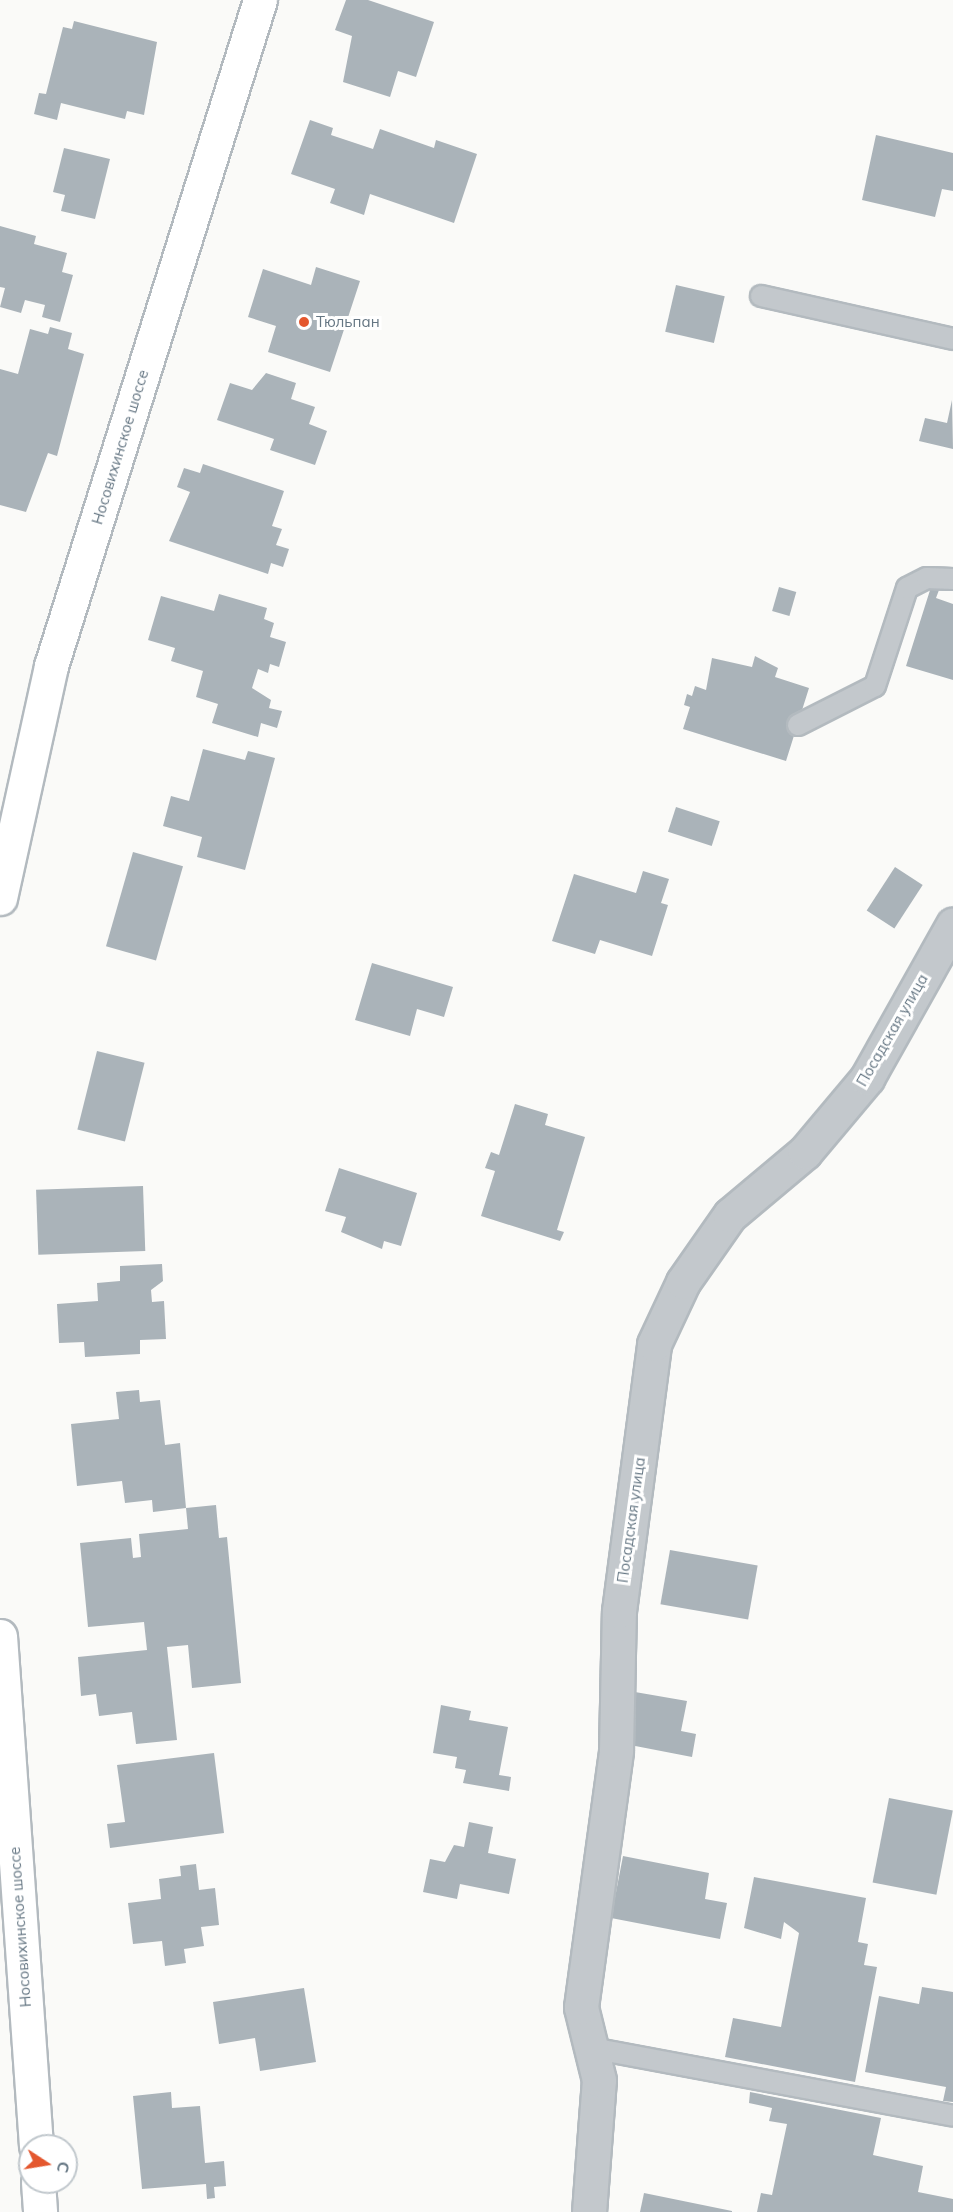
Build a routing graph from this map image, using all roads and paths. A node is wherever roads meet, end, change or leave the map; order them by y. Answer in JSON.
{"nodes":[{"id":1,"x":260,"y":0,"type":"edge"},
{"id":2,"x":761,"y":296,"type":"dead end"},
{"id":3,"x":953,"y":339,"type":"edge"},
{"id":4,"x":953,"y":579,"type":"edge"},
{"id":5,"x":798,"y":724,"type":"dead end"},
{"id":6,"x":0,"y":898,"type":"edge"},
{"id":7,"x":953,"y":925,"type":"edge"},
{"id":8,"x":0,"y":1636,"type":"edge"},
{"id":9,"x":591,"y":2048,"type":"junction"},
{"id":10,"x":953,"y":2116,"type":"edge"},
{"id":11,"x":35,"y":2134,"type":"edge"},
{"id":12,"x":39,"y":2194,"type":"edge"},
{"id":13,"x":40,"y":2212,"type":"edge"},
{"id":14,"x":589,"y":2212,"type":"edge"}],
"edges":[{"from":1,"to":6,"type":"main road","name":"Носовихинское шоссе"},
{"from":2,"to":3,"type":"lane"},
{"from":4,"to":5,"type":"lane"},
{"from":7,"to":9,"type":"street","name":"Посадская улица"},
{"from":8,"to":11,"type":"main road","name":"Носовихинское шоссе"},
{"from":9,"to":10,"type":"lane"},
{"from":9,"to":14,"type":"street","name":"Посадская улица"},
{"from":12,"to":13,"type":"main road"}]}
